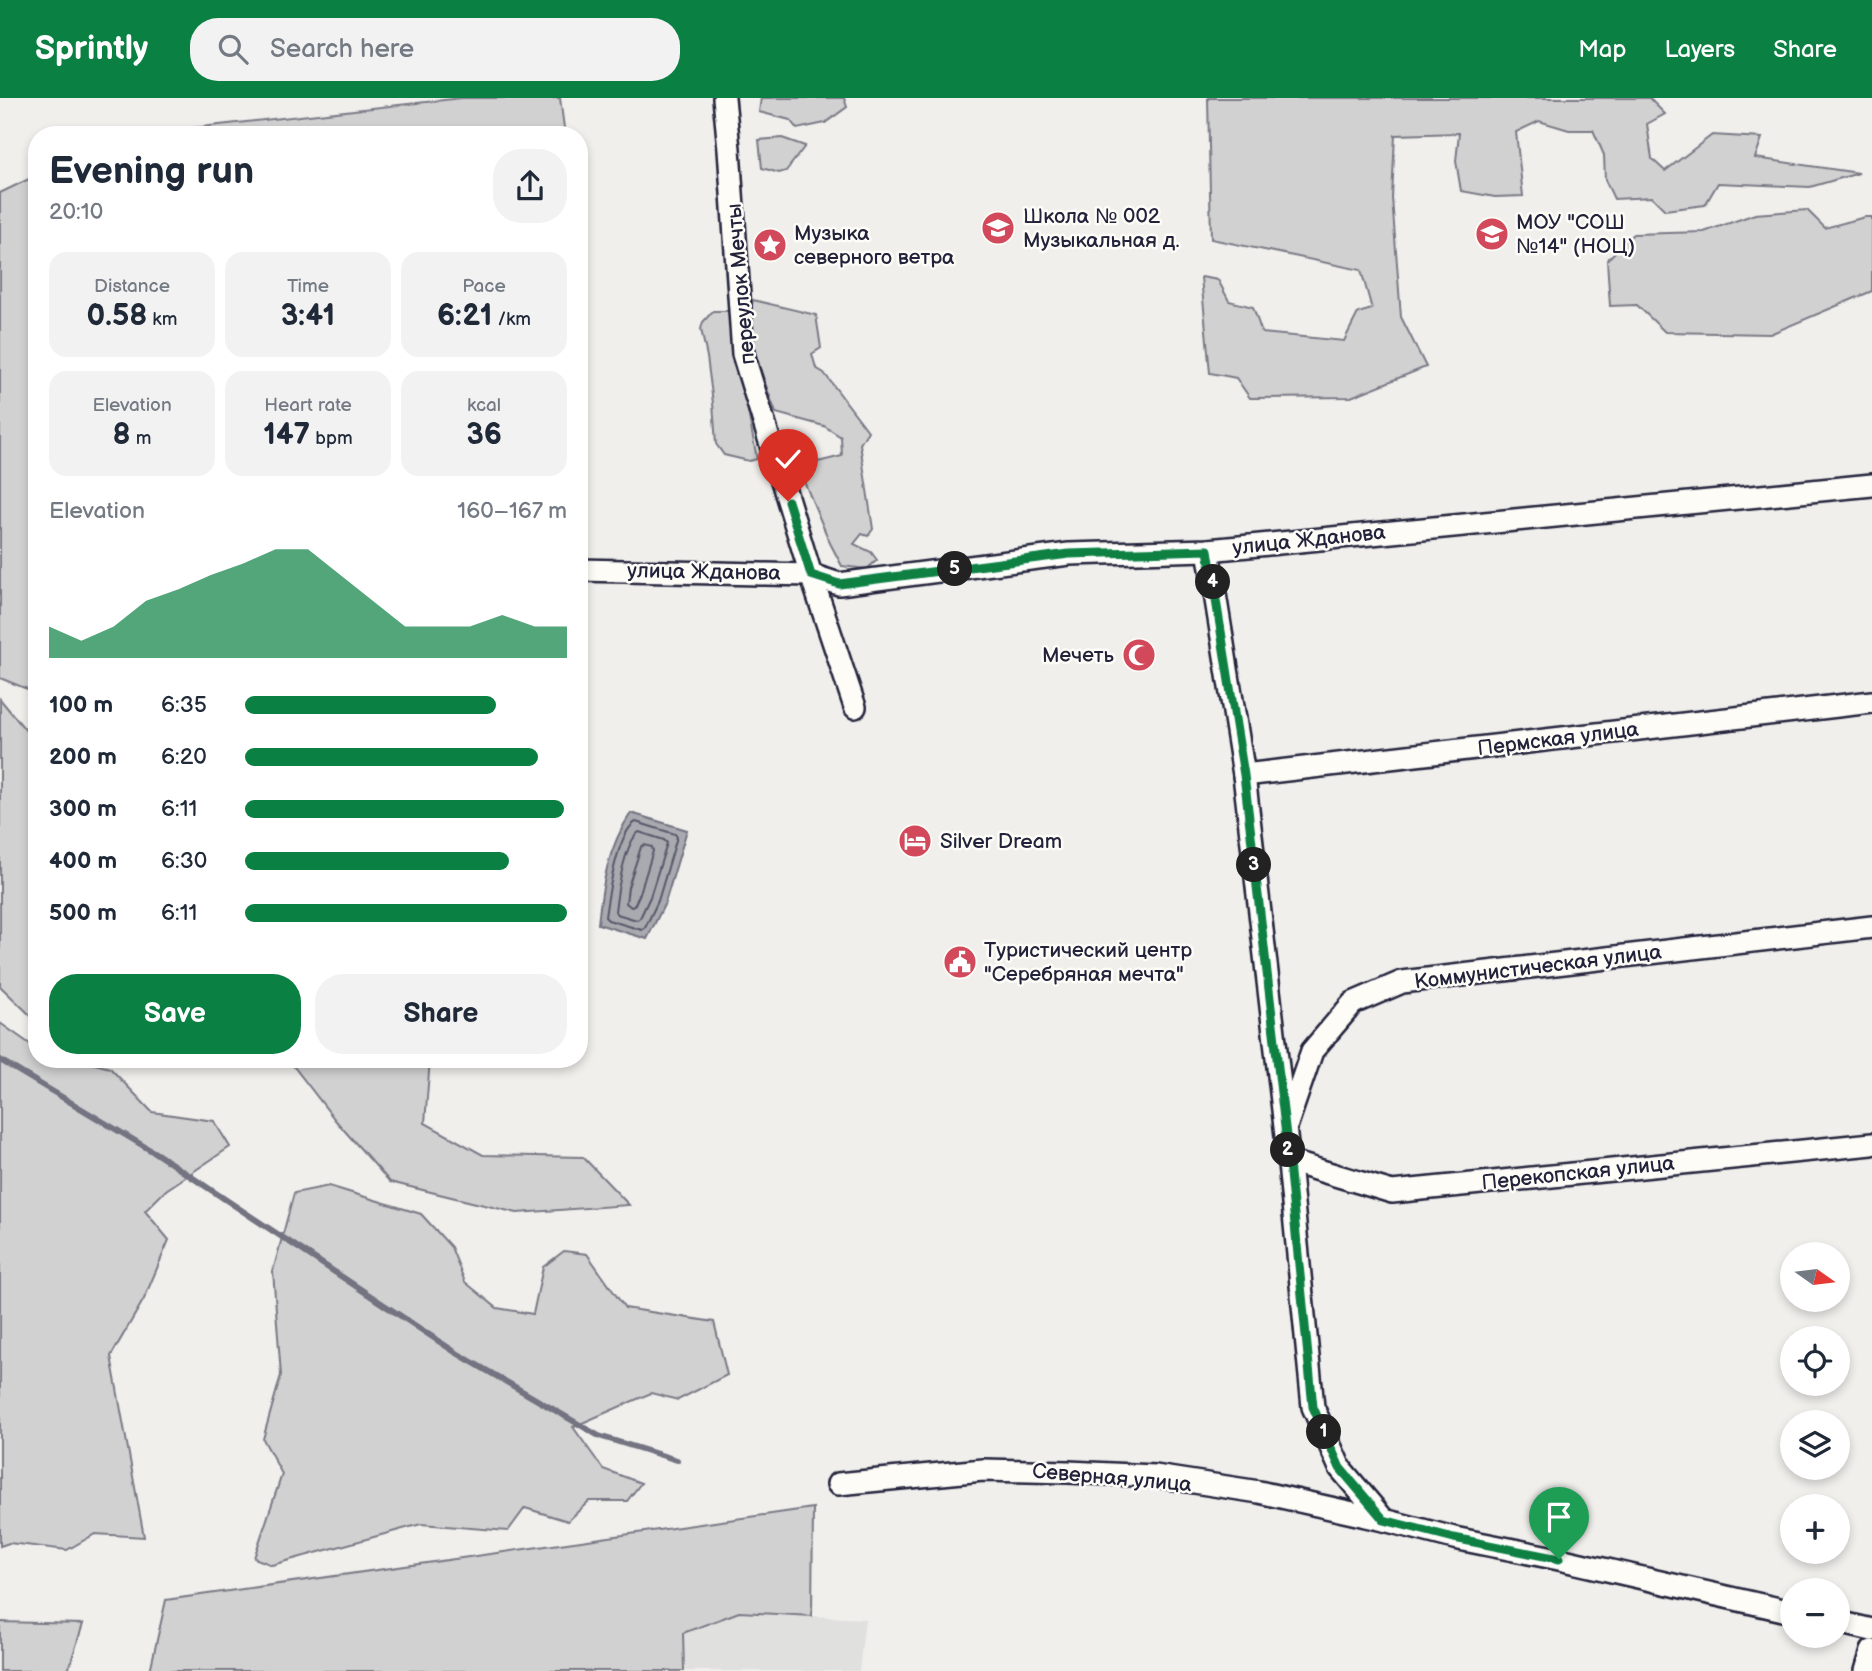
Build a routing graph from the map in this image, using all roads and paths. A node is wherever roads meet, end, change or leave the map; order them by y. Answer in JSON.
{"nodes":[{"id":1,"x":724,"y":98,"type":"edge"},
{"id":2,"x":1872,"y":485,"type":"edge"},
{"id":3,"x":1208,"y":550,"type":"junction"},
{"id":4,"x":588,"y":570,"type":"edge"},
{"id":5,"x":811,"y":575,"type":"junction"},
{"id":6,"x":1872,"y":702,"type":"edge"},
{"id":7,"x":855,"y":707,"type":"dead end"},
{"id":8,"x":1244,"y":775,"type":"junction"},
{"id":9,"x":1872,"y":927,"type":"edge"},
{"id":10,"x":1284,"y":1130,"type":"junction"},
{"id":11,"x":1872,"y":1144,"type":"edge"},
{"id":12,"x":1289,"y":1161,"type":"junction"},
{"id":13,"x":838,"y":1484,"type":"dead end"},
{"id":14,"x":1384,"y":1520,"type":"junction"},
{"id":15,"x":1780,"y":1609,"type":"edge"},
{"id":16,"x":1850,"y":1625,"type":"edge"},
{"id":17,"x":1872,"y":1630,"type":"edge"},
{"id":18,"x":1872,"y":1651,"type":"edge"},
{"id":19,"x":1866,"y":1671,"type":"edge"}],
"edges":[{"from":1,"to":5,"type":"street","name":"переулок Мечты"},
{"from":2,"to":3,"type":"street","name":"улица Жданова"},
{"from":3,"to":5,"type":"street","name":"улица Жданова"},
{"from":3,"to":8,"type":"street"},
{"from":4,"to":5,"type":"street","name":"улица Жданова"},
{"from":5,"to":7,"type":"street","name":"переулок Мечты"},
{"from":6,"to":8,"type":"street","name":"Пермская улица"},
{"from":8,"to":10,"type":"street"},
{"from":9,"to":10,"type":"street","name":"Коммунистическая улица"},
{"from":10,"to":12,"type":"street"},
{"from":11,"to":12,"type":"street","name":"Перекопская улица"},
{"from":12,"to":14,"type":"street"},
{"from":13,"to":14,"type":"street","name":"Северная улица"},
{"from":14,"to":15,"type":"street","name":"Северная улица"},
{"from":16,"to":17,"type":"street"},
{"from":18,"to":19,"type":"street"}]}
